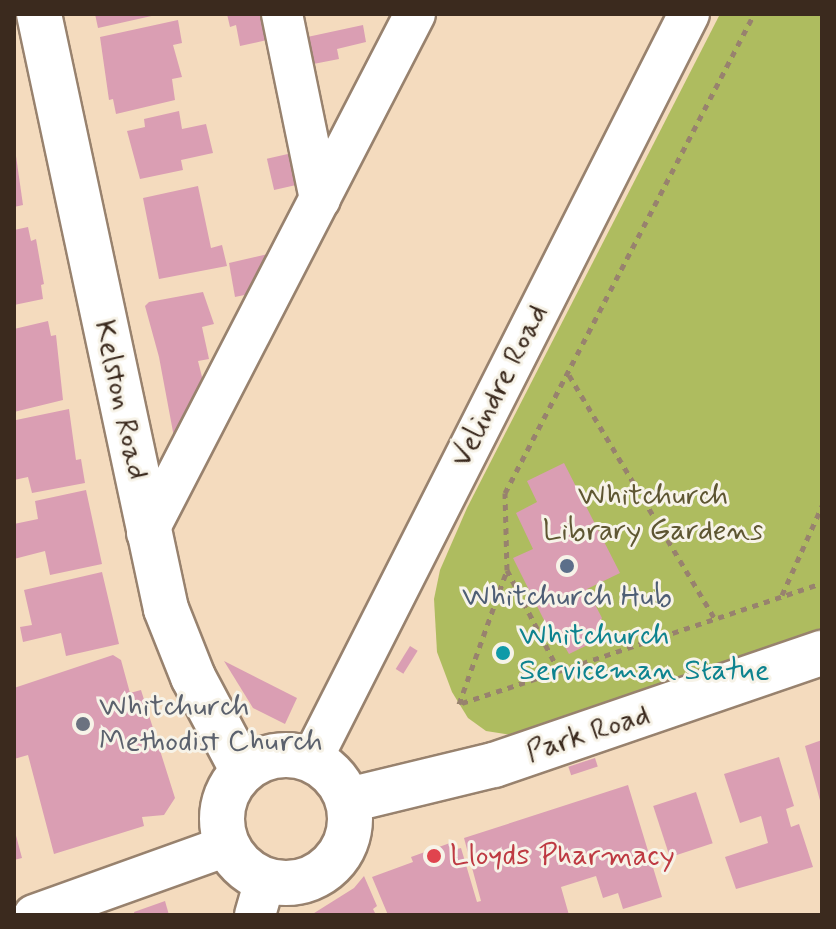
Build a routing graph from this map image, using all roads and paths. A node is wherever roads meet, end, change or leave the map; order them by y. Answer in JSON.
{"nodes":[{"id":1,"x":39,"y":14,"type":"edge"},
{"id":2,"x":282,"y":14,"type":"edge"},
{"id":3,"x":415,"y":14,"type":"edge"},
{"id":4,"x":689,"y":14,"type":"edge"},
{"id":5,"x":754,"y":14,"type":"edge"},
{"id":6,"x":320,"y":199,"type":"junction"},
{"id":7,"x":569,"y":375,"type":"junction"},
{"id":8,"x":822,"y":506,"type":"edge"},
{"id":9,"x":147,"y":533,"type":"junction"},
{"id":10,"x":507,"y":570,"type":"junction"},
{"id":11,"x":822,"y":583,"type":"edge"},
{"id":12,"x":781,"y":596,"type":"junction"},
{"id":13,"x":715,"y":619,"type":"junction"},
{"id":14,"x":822,"y":653,"type":"edge"},
{"id":15,"x":559,"y":671,"type":"junction"},
{"id":16,"x":312,"y":759,"type":"junction"},
{"id":17,"x":243,"y":771,"type":"junction"},
{"id":18,"x":349,"y":800,"type":"junction"},
{"id":19,"x":227,"y":846,"type":"junction"},
{"id":20,"x":260,"y":898,"type":"edge"},
{"id":21,"x":34,"y":915,"type":"edge"}],
"edges":[{"from":1,"to":9,"type":"main road","name":"Kelston Road"},
{"from":2,"to":6,"type":"street"},
{"from":3,"to":6,"type":"street"},
{"from":4,"to":16,"type":"street","name":"Velindre Road"},
{"from":5,"to":7,"type":"path"},
{"from":6,"to":9,"type":"street"},
{"from":7,"to":10,"type":"path"},
{"from":7,"to":13,"type":"path"},
{"from":8,"to":12,"type":"path"},
{"from":9,"to":17,"type":"main road","name":"Kelston Road"},
{"from":10,"to":15,"type":"path"},
{"from":10,"to":15,"type":"path"},
{"from":11,"to":12,"type":"path"},
{"from":12,"to":13,"type":"path"},
{"from":13,"to":15,"type":"path"},
{"from":14,"to":18,"type":"main road","name":"Park Road"},
{"from":16,"to":17,"type":"main road"},
{"from":16,"to":18,"type":"main road"},
{"from":17,"to":19,"type":"main road"},
{"from":18,"to":20,"type":"main road"},
{"from":19,"to":20,"type":"main road"},
{"from":19,"to":21,"type":"street"}]}
